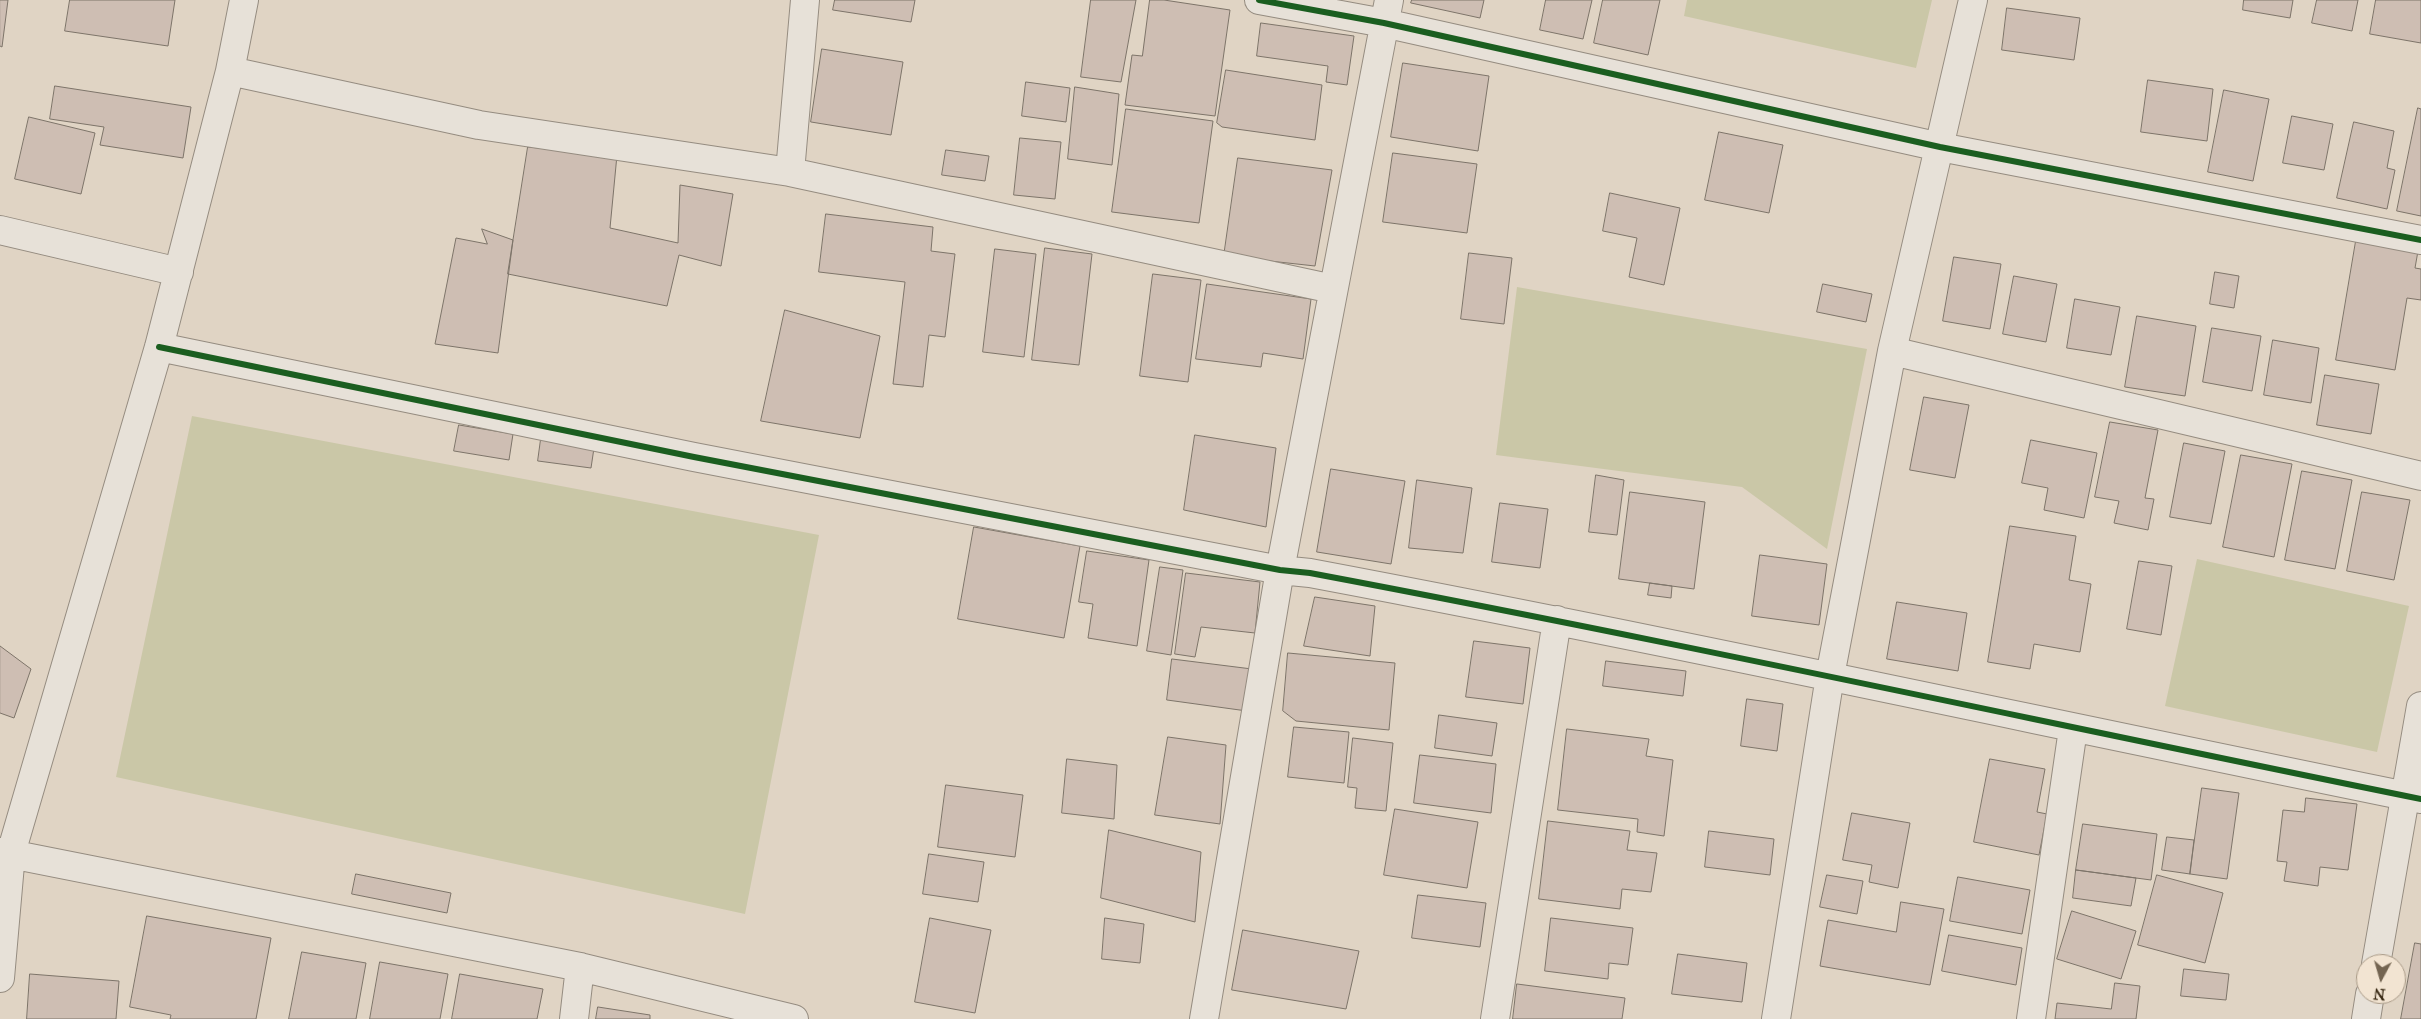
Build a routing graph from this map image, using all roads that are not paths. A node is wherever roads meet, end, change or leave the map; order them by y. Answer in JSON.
{"nodes":[{"id":1,"x":244,"y":0,"type":"edge"},
{"id":2,"x":804,"y":0,"type":"edge"},
{"id":3,"x":1260,"y":0,"type":"edge"},
{"id":4,"x":1973,"y":0,"type":"edge"},
{"id":5,"x":1386,"y":12,"type":"edge"},
{"id":6,"x":230,"y":71,"type":"junction"},
{"id":7,"x":1940,"y":147,"type":"junction"},
{"id":8,"x":790,"y":172,"type":"junction"},
{"id":9,"x":0,"y":230,"type":"edge"},
{"id":10,"x":2421,"y":240,"type":"edge"},
{"id":11,"x":179,"y":272,"type":"junction"},
{"id":12,"x":1333,"y":289,"type":"junction"},
{"id":13,"x":159,"y":347,"type":"junction"},
{"id":14,"x":1892,"y":351,"type":"junction"},
{"id":15,"x":2421,"y":476,"type":"edge"},
{"id":16,"x":1280,"y":570,"type":"junction"},
{"id":17,"x":1557,"y":620,"type":"junction"},
{"id":18,"x":1830,"y":676,"type":"junction"},
{"id":19,"x":2421,"y":706,"type":"edge"},
{"id":20,"x":2073,"y":729,"type":"junction"},
{"id":21,"x":2413,"y":797,"type":"edge"},
{"id":22,"x":6,"y":852,"type":"edge"},
{"id":23,"x":2378,"y":954,"type":"edge"},
{"id":24,"x":580,"y":967,"type":"junction"},
{"id":25,"x":0,"y":978,"type":"edge"},
{"id":26,"x":2368,"y":1004,"type":"edge"},
{"id":27,"x":574,"y":1019,"type":"edge"},
{"id":28,"x":794,"y":1019,"type":"edge"},
{"id":29,"x":1204,"y":1019,"type":"edge"},
{"id":30,"x":1495,"y":1019,"type":"edge"},
{"id":31,"x":1776,"y":1019,"type":"edge"},
{"id":32,"x":2030,"y":1019,"type":"edge"},
{"id":33,"x":2366,"y":1019,"type":"edge"}],
"edges":[{"from":1,"to":6,"type":"street"},
{"from":2,"to":8,"type":"street"},
{"from":3,"to":5,"type":"street"},
{"from":4,"to":7,"type":"street"},
{"from":5,"to":7,"type":"street"},
{"from":5,"to":12,"type":"street"},
{"from":6,"to":8,"type":"street"},
{"from":6,"to":11,"type":"street"},
{"from":7,"to":10,"type":"street"},
{"from":7,"to":14,"type":"street"},
{"from":8,"to":12,"type":"street"},
{"from":9,"to":11,"type":"street"},
{"from":11,"to":13,"type":"street"},
{"from":12,"to":16,"type":"street"},
{"from":13,"to":16,"type":"street"},
{"from":13,"to":22,"type":"street"},
{"from":14,"to":15,"type":"street"},
{"from":14,"to":18,"type":"street"},
{"from":16,"to":17,"type":"street"},
{"from":16,"to":29,"type":"street"},
{"from":17,"to":18,"type":"street"},
{"from":17,"to":30,"type":"street"},
{"from":18,"to":20,"type":"street"},
{"from":18,"to":31,"type":"street"},
{"from":19,"to":21,"type":"street"},
{"from":20,"to":21,"type":"street"},
{"from":20,"to":32,"type":"street"},
{"from":21,"to":23,"type":"street"},
{"from":22,"to":24,"type":"street"},
{"from":22,"to":25,"type":"street"},
{"from":24,"to":27,"type":"street"},
{"from":24,"to":28,"type":"street"},
{"from":26,"to":33,"type":"street"}]}
